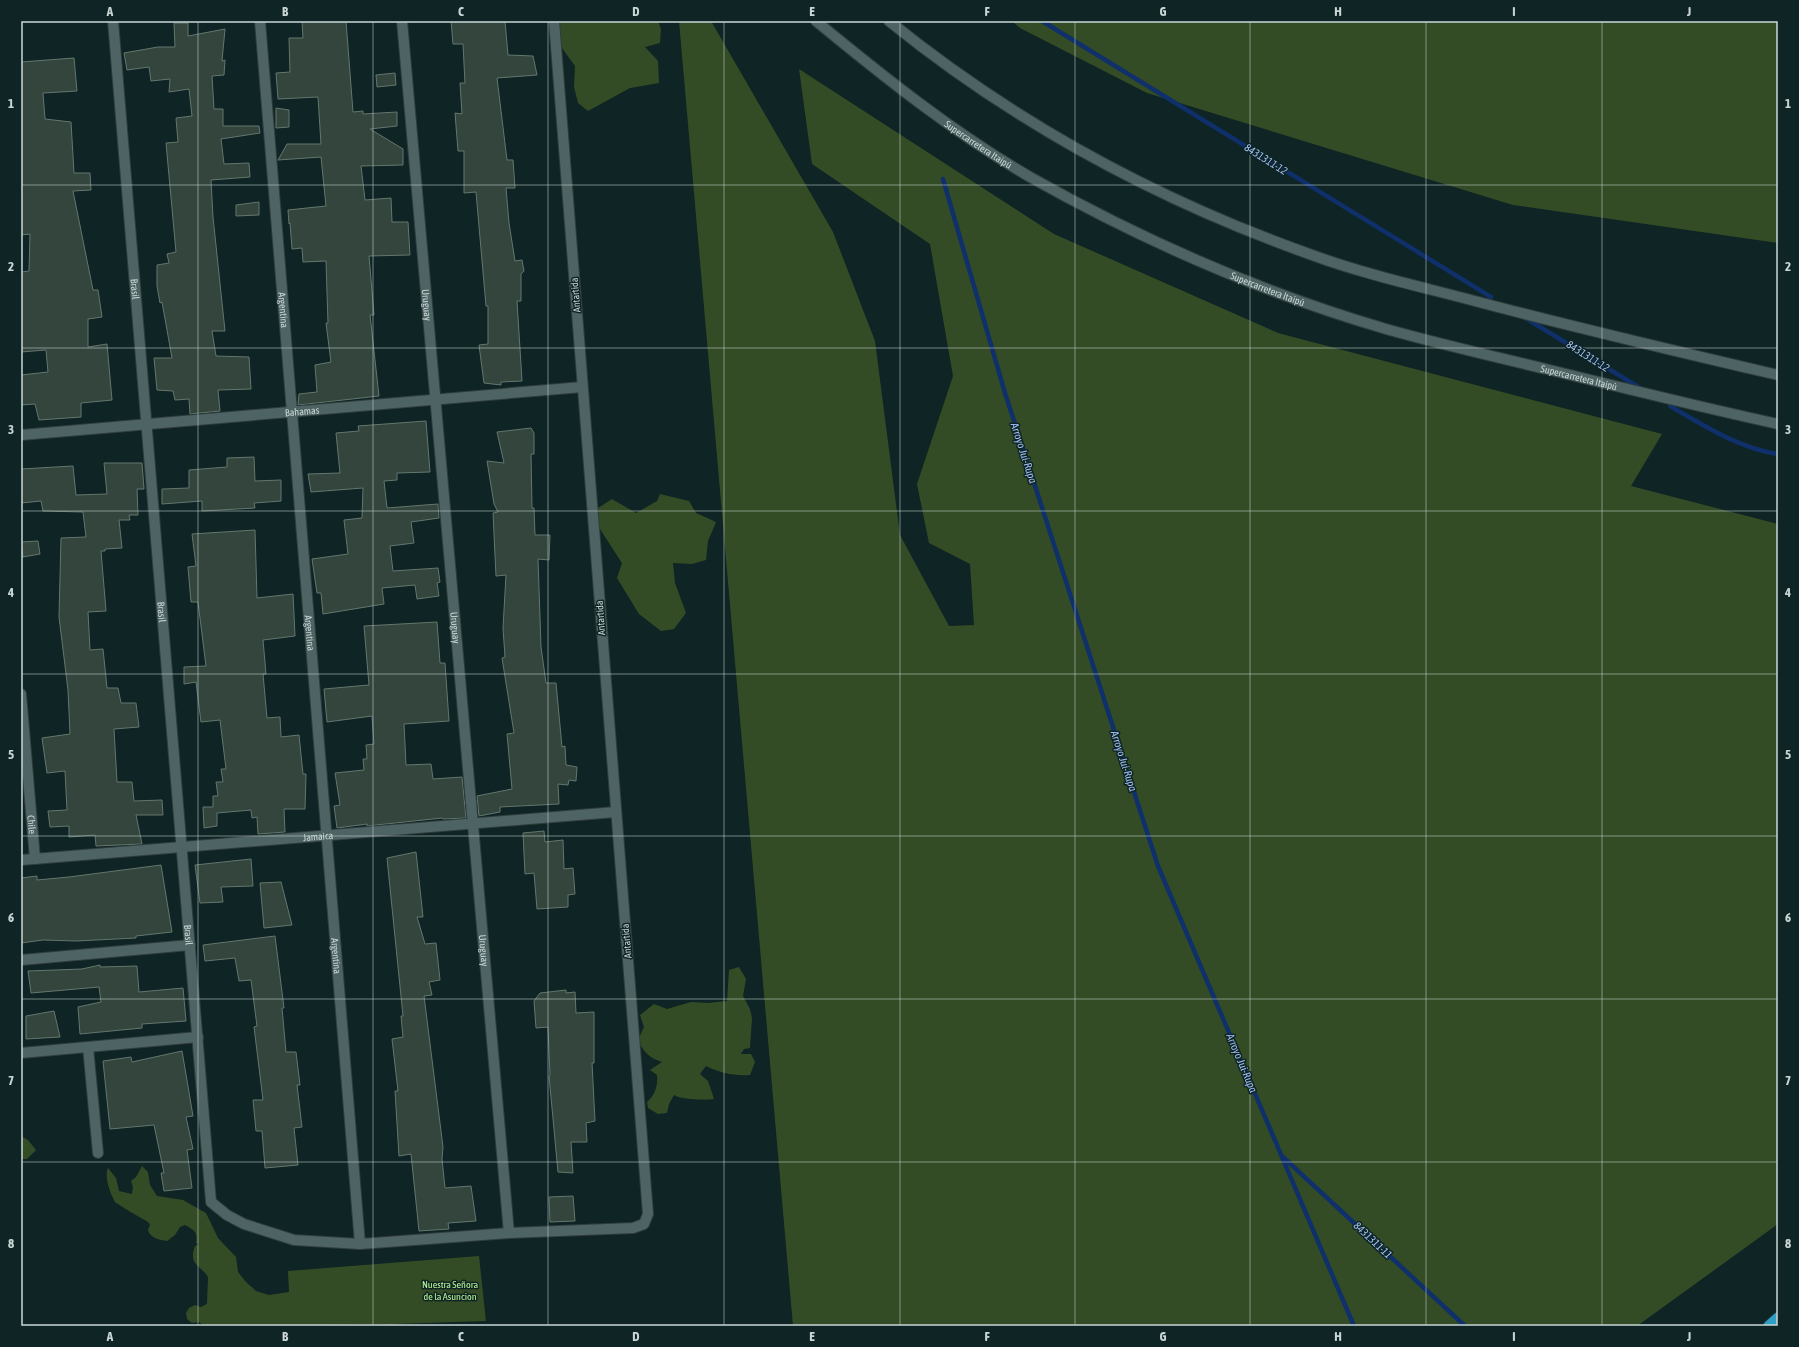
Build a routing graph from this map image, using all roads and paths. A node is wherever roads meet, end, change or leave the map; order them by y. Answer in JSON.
{"nodes":[{"id":1,"x":113,"y":21,"type":"edge"},
{"id":2,"x":260,"y":21,"type":"edge"},
{"id":3,"x":402,"y":21,"type":"edge"},
{"id":4,"x":554,"y":21,"type":"edge"},
{"id":5,"x":816,"y":21,"type":"edge"},
{"id":6,"x":890,"y":21,"type":"edge"},
{"id":7,"x":1778,"y":375,"type":"edge"},
{"id":8,"x":582,"y":387,"type":"junction"},
{"id":9,"x":436,"y":400,"type":"junction"},
{"id":10,"x":291,"y":412,"type":"junction"},
{"id":11,"x":147,"y":424,"type":"junction"},
{"id":12,"x":1778,"y":424,"type":"edge"},
{"id":13,"x":21,"y":434,"type":"edge"},
{"id":14,"x":21,"y":694,"type":"edge"},
{"id":15,"x":616,"y":812,"type":"junction"},
{"id":16,"x":473,"y":824,"type":"junction"},
{"id":17,"x":326,"y":835,"type":"junction"},
{"id":18,"x":182,"y":847,"type":"junction"},
{"id":19,"x":36,"y":859,"type":"junction"},
{"id":20,"x":21,"y":860,"type":"edge"},
{"id":21,"x":190,"y":944,"type":"junction"},
{"id":22,"x":21,"y":960,"type":"edge"},
{"id":23,"x":198,"y":1037,"type":"junction"},
{"id":24,"x":88,"y":1047,"type":"junction"},
{"id":25,"x":21,"y":1053,"type":"edge"},
{"id":26,"x":98,"y":1153,"type":"dead end"},
{"id":27,"x":509,"y":1233,"type":"junction"},
{"id":28,"x":360,"y":1244,"type":"junction"},
{"id":29,"x":1778,"y":1318,"type":"edge"},
{"id":30,"x":1769,"y":1326,"type":"edge"}],
"edges":[{"from":1,"to":11,"type":"street","name":"Brasil"},
{"from":2,"to":10,"type":"street","name":"Argentina"},
{"from":3,"to":9,"type":"street","name":"Uruguay"},
{"from":4,"to":8,"type":"street","name":"Antartida"},
{"from":5,"to":12,"type":"street","name":"Supercarretera Itaipú"},
{"from":6,"to":7,"type":"street"},
{"from":8,"to":9,"type":"street","name":"Bahamas"},
{"from":8,"to":15,"type":"street","name":"Antartida"},
{"from":9,"to":10,"type":"street","name":"Bahamas"},
{"from":9,"to":16,"type":"street","name":"Uruguay"},
{"from":10,"to":11,"type":"street","name":"Bahamas"},
{"from":10,"to":17,"type":"street","name":"Argentina"},
{"from":11,"to":13,"type":"street","name":"Bahamas"},
{"from":11,"to":18,"type":"street","name":"Brasil"},
{"from":14,"to":19,"type":"street","name":"Chile"},
{"from":15,"to":16,"type":"street","name":"Jamaica"},
{"from":15,"to":27,"type":"street","name":"Antartida"},
{"from":16,"to":17,"type":"street","name":"Jamaica"},
{"from":16,"to":27,"type":"street","name":"Uruguay"},
{"from":17,"to":18,"type":"street","name":"Jamaica"},
{"from":17,"to":28,"type":"street","name":"Argentina"},
{"from":18,"to":19,"type":"street","name":"Jamaica"},
{"from":18,"to":21,"type":"street","name":"Brasil"},
{"from":19,"to":20,"type":"street","name":"Jamaica"},
{"from":21,"to":22,"type":"street"},
{"from":21,"to":23,"type":"street","name":"Brasil"},
{"from":23,"to":24,"type":"street"},
{"from":23,"to":28,"type":"street","name":"Brasil"},
{"from":24,"to":25,"type":"street"},
{"from":24,"to":26,"type":"street"},
{"from":27,"to":28,"type":"street"},
{"from":29,"to":30,"type":"highway"}]}
